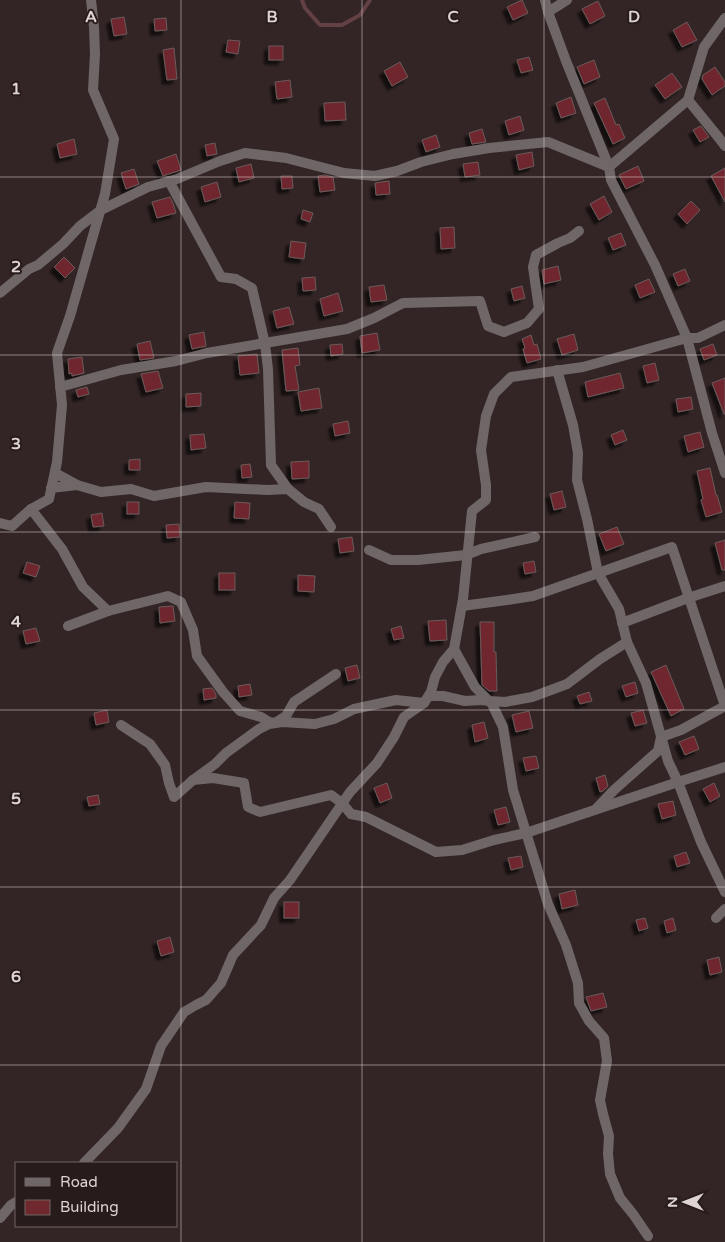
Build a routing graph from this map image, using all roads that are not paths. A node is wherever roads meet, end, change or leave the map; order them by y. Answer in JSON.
{"nodes":[{"id":1,"x":91,"y":0,"type":"edge"},
{"id":2,"x":545,"y":0,"type":"edge"},
{"id":3,"x":567,"y":0,"type":"edge"},
{"id":4,"x":548,"y":12,"type":"junction"},
{"id":5,"x":725,"y":18,"type":"edge"},
{"id":6,"x":688,"y":100,"type":"junction"},
{"id":7,"x":725,"y":146,"type":"edge"},
{"id":8,"x":608,"y":167,"type":"junction"},
{"id":9,"x":169,"y":181,"type":"junction"},
{"id":10,"x":101,"y":210,"type":"junction"},
{"id":11,"x":578,"y":232,"type":"dead end"},
{"id":12,"x":0,"y":293,"type":"edge"},
{"id":13,"x":725,"y":325,"type":"edge"},
{"id":14,"x":687,"y":338,"type":"junction"},
{"id":15,"x":265,"y":344,"type":"junction"},
{"id":16,"x":557,"y":370,"type":"junction"},
{"id":17,"x":60,"y":387,"type":"junction"},
{"id":18,"x":55,"y":473,"type":"junction"},
{"id":19,"x":725,"y":473,"type":"edge"},
{"id":20,"x":77,"y":485,"type":"junction"},
{"id":21,"x":51,"y":488,"type":"junction"},
{"id":22,"x":288,"y":488,"type":"junction"},
{"id":23,"x":31,"y":509,"type":"junction"},
{"id":24,"x":0,"y":523,"type":"edge"},
{"id":25,"x":331,"y":527,"type":"dead end"},
{"id":26,"x":535,"y":537,"type":"dead end"},
{"id":27,"x":369,"y":550,"type":"dead end"},
{"id":28,"x":466,"y":555,"type":"junction"},
{"id":29,"x":598,"y":573,"type":"junction"},
{"id":30,"x":725,"y":586,"type":"edge"},
{"id":31,"x":688,"y":598,"type":"junction"},
{"id":32,"x":462,"y":606,"type":"junction"},
{"id":33,"x":108,"y":611,"type":"junction"},
{"id":34,"x":622,"y":623,"type":"junction"},
{"id":35,"x":68,"y":626,"type":"dead end"},
{"id":36,"x":628,"y":642,"type":"junction"},
{"id":37,"x":454,"y":649,"type":"junction"},
{"id":38,"x":336,"y":674,"type":"dead end"},
{"id":39,"x":426,"y":700,"type":"junction"},
{"id":40,"x":490,"y":701,"type":"junction"},
{"id":41,"x":275,"y":723,"type":"junction"},
{"id":42,"x":121,"y":726,"type":"dead end"},
{"id":43,"x":661,"y":737,"type":"junction"},
{"id":44,"x":725,"y":767,"type":"edge"},
{"id":45,"x":193,"y":780,"type":"junction"},
{"id":46,"x":678,"y":782,"type":"junction"},
{"id":47,"x":342,"y":804,"type":"junction"},
{"id":48,"x":596,"y":809,"type":"junction"},
{"id":49,"x":526,"y":833,"type":"junction"},
{"id":50,"x":725,"y":892,"type":"edge"},
{"id":51,"x":725,"y":909,"type":"edge"},
{"id":52,"x":716,"y":918,"type":"dead end"},
{"id":53,"x":85,"y":1162,"type":"edge"},
{"id":54,"x":15,"y":1203,"type":"edge"},
{"id":55,"x":0,"y":1218,"type":"edge"},
{"id":56,"x":648,"y":1236,"type":"dead end"}],
"edges":[{"from":1,"to":10,"type":"street"},
{"from":2,"to":4,"type":"street"},
{"from":3,"to":4,"type":"street"},
{"from":4,"to":8,"type":"street"},
{"from":5,"to":6,"type":"street"},
{"from":6,"to":7,"type":"street"},
{"from":6,"to":8,"type":"street"},
{"from":8,"to":9,"type":"street"},
{"from":8,"to":14,"type":"street"},
{"from":9,"to":10,"type":"street"},
{"from":9,"to":15,"type":"street"},
{"from":10,"to":12,"type":"street"},
{"from":10,"to":17,"type":"street"},
{"from":11,"to":15,"type":"street"},
{"from":13,"to":14,"type":"street"},
{"from":14,"to":16,"type":"street"},
{"from":14,"to":19,"type":"street"},
{"from":15,"to":17,"type":"street"},
{"from":15,"to":22,"type":"street"},
{"from":16,"to":28,"type":"street"},
{"from":16,"to":29,"type":"street"},
{"from":17,"to":18,"type":"street"},
{"from":18,"to":20,"type":"street"},
{"from":18,"to":21,"type":"street"},
{"from":20,"to":21,"type":"street"},
{"from":20,"to":22,"type":"street"},
{"from":21,"to":23,"type":"street"},
{"from":22,"to":25,"type":"street"},
{"from":23,"to":24,"type":"street"},
{"from":23,"to":33,"type":"street"},
{"from":26,"to":28,"type":"street"},
{"from":27,"to":28,"type":"street"},
{"from":28,"to":32,"type":"street"},
{"from":29,"to":31,"type":"street"},
{"from":29,"to":32,"type":"street"},
{"from":29,"to":34,"type":"street"},
{"from":30,"to":31,"type":"street"},
{"from":31,"to":34,"type":"street"},
{"from":31,"to":43,"type":"street"},
{"from":32,"to":37,"type":"street"},
{"from":33,"to":35,"type":"street"},
{"from":33,"to":41,"type":"street"},
{"from":34,"to":36,"type":"street"},
{"from":36,"to":40,"type":"street"},
{"from":36,"to":43,"type":"street"},
{"from":37,"to":39,"type":"street"},
{"from":37,"to":40,"type":"street"},
{"from":38,"to":41,"type":"street"},
{"from":39,"to":40,"type":"street"},
{"from":39,"to":41,"type":"street"},
{"from":39,"to":47,"type":"street"},
{"from":40,"to":49,"type":"street"},
{"from":41,"to":45,"type":"street"},
{"from":42,"to":45,"type":"street"},
{"from":43,"to":46,"type":"street"},
{"from":43,"to":48,"type":"street"},
{"from":44,"to":46,"type":"street"},
{"from":45,"to":47,"type":"street"},
{"from":46,"to":48,"type":"street"},
{"from":46,"to":50,"type":"street"},
{"from":47,"to":49,"type":"street"},
{"from":47,"to":53,"type":"street"},
{"from":48,"to":49,"type":"street"},
{"from":49,"to":56,"type":"street"},
{"from":51,"to":52,"type":"street"},
{"from":54,"to":55,"type":"street"}]}
